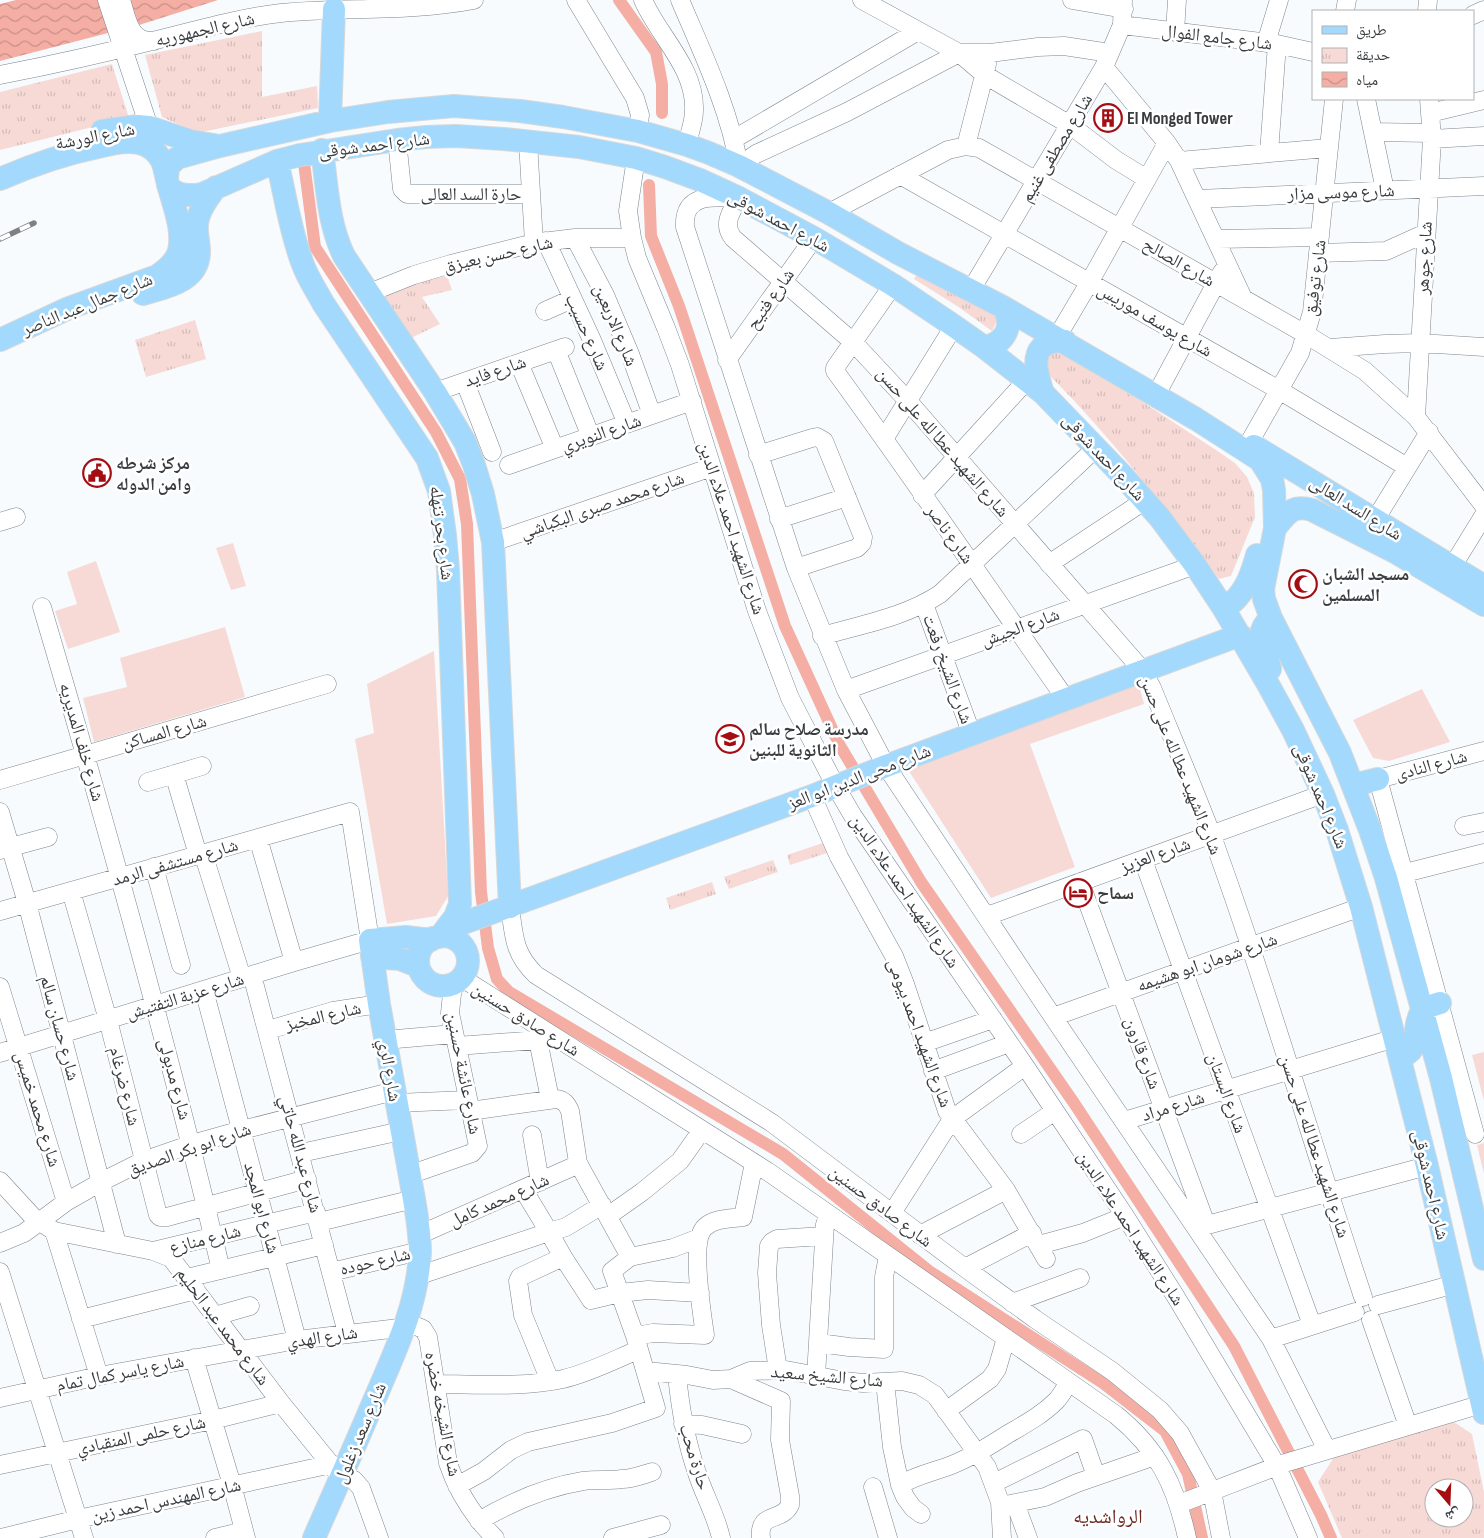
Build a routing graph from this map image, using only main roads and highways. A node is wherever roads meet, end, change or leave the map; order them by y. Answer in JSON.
{"nodes":[{"id":1,"x":334,"y":10,"type":"road end"},
{"id":2,"x":454,"y":106,"type":"junction"},
{"id":3,"x":483,"y":108,"type":"junction"},
{"id":4,"x":330,"y":121,"type":"junction"},
{"id":5,"x":456,"y":136,"type":"junction"},
{"id":6,"x":480,"y":137,"type":"junction"},
{"id":7,"x":220,"y":146,"type":"junction"},
{"id":8,"x":322,"y":150,"type":"junction"},
{"id":9,"x":277,"y":161,"type":"junction"},
{"id":10,"x":0,"y":162,"type":"edge"},
{"id":11,"x":0,"y":178,"type":"edge"},
{"id":12,"x":167,"y":181,"type":"junction"},
{"id":13,"x":216,"y":187,"type":"junction"},
{"id":14,"x":184,"y":266,"type":"junction"},
{"id":15,"x":1003,"y":307,"type":"junction"},
{"id":16,"x":1061,"y":339,"type":"junction"},
{"id":17,"x":0,"y":340,"type":"edge"},
{"id":18,"x":984,"y":347,"type":"junction"},
{"id":19,"x":0,"y":356,"type":"edge"},
{"id":20,"x":1035,"y":386,"type":"junction"},
{"id":21,"x":1225,"y":437,"type":"junction"},
{"id":22,"x":1275,"y":528,"type":"junction"},
{"id":23,"x":1401,"y":546,"type":"junction"},
{"id":24,"x":1484,"y":586,"type":"edge"},
{"id":25,"x":1484,"y":605,"type":"edge"},
{"id":26,"x":1224,"y":609,"type":"junction"},
{"id":27,"x":1271,"y":618,"type":"junction"},
{"id":28,"x":1240,"y":635,"type":"junction"},
{"id":29,"x":1269,"y":686,"type":"junction"},
{"id":30,"x":1378,"y":779,"type":"road end"},
{"id":31,"x":1354,"y":785,"type":"junction"},
{"id":32,"x":460,"y":904,"type":"junction"},
{"id":33,"x":494,"y":913,"type":"junction"},
{"id":34,"x":436,"y":938,"type":"junction"},
{"id":35,"x":371,"y":948,"type":"junction"},
{"id":36,"x":467,"y":954,"type":"junction"},
{"id":37,"x":418,"y":966,"type":"junction"},
{"id":38,"x":1431,"y":1006,"type":"junction"},
{"id":39,"x":1397,"y":1047,"type":"junction"},
{"id":40,"x":1441,"y":1078,"type":"junction"},
{"id":41,"x":1417,"y":1124,"type":"junction"},
{"id":42,"x":1484,"y":1259,"type":"edge"},
{"id":43,"x":404,"y":1328,"type":"joint"},
{"id":44,"x":1483,"y":1408,"type":"edge"},
{"id":45,"x":314,"y":1538,"type":"edge"}],
"edges":[{"from":1,"to":4,"type":"main road"},
{"from":2,"to":3,"type":"main road","name":"شارع احمد شوقى"},
{"from":2,"to":4,"type":"main road","name":"شارع احمد شوقى"},
{"from":2,"to":5,"type":"main road"},
{"from":3,"to":6,"type":"main road"},
{"from":3,"to":15,"type":"main road","name":"شارع احمد شوقى"},
{"from":4,"to":7,"type":"main road","name":"شارع احمد شوقى"},
{"from":5,"to":6,"type":"main road","name":"شارع احمد شوقى"},
{"from":5,"to":8,"type":"main road","name":"شارع احمد شوقى"},
{"from":6,"to":18,"type":"main road","name":"شارع احمد شوقى"},
{"from":7,"to":10,"type":"main road","name":"شارع الورشة"},
{"from":7,"to":12,"type":"main road","name":"شارع احمد شوقى"},
{"from":8,"to":9,"type":"main road","name":"شارع احمد شوقى"},
{"from":8,"to":33,"type":"main road"},
{"from":9,"to":13,"type":"main road","name":"شارع احمد شوقى"},
{"from":9,"to":32,"type":"main road","name":"شارع بحر تنهله"},
{"from":11,"to":12,"type":"main road","name":"شارع الورشة"},
{"from":12,"to":13,"type":"main road","name":"شارع احمد شوقى"},
{"from":12,"to":14,"type":"main road"},
{"from":13,"to":14,"type":"main road","name":"شارع جمال عبد الناصر"},
{"from":14,"to":17,"type":"main road","name":"شارع جمال عبد الناصر"},
{"from":14,"to":19,"type":"main road","name":"شارع جمال عبد الناصر"},
{"from":15,"to":16,"type":"main road","name":"شارع احمد شوقى"},
{"from":15,"to":18,"type":"main road"},
{"from":16,"to":20,"type":"main road"},
{"from":16,"to":21,"type":"main road","name":"شارع احمد شوقى"},
{"from":18,"to":20,"type":"main road","name":"شارع احمد شوقى"},
{"from":20,"to":26,"type":"main road","name":"شارع احمد شوقى"},
{"from":21,"to":22,"type":"main road","name":"شارع احمد شوقى"},
{"from":21,"to":23,"type":"main road","name":"شارع السد العالى"},
{"from":21,"to":26,"type":"main road"},
{"from":22,"to":23,"type":"main road","name":"شارع السد العالى"},
{"from":22,"to":27,"type":"main road","name":"شارع احمد شوقى"},
{"from":23,"to":24,"type":"main road","name":"شارع السد العالى"},
{"from":23,"to":25,"type":"main road","name":"شارع السد العالى"},
{"from":26,"to":28,"type":"main road","name":"شارع احمد شوقى"},
{"from":27,"to":29,"type":"main road"},
{"from":27,"to":31,"type":"main road","name":"شارع احمد شوقى"},
{"from":28,"to":29,"type":"main road","name":"شارع احمد شوقى"},
{"from":28,"to":33,"type":"main road","name":"شارع محى الدين ابو العز"},
{"from":29,"to":39,"type":"main road","name":"شارع احمد شوقى"},
{"from":30,"to":31,"type":"main road"},
{"from":31,"to":38,"type":"main road","name":"شارع احمد شوقى"},
{"from":32,"to":33,"type":"main road"},
{"from":32,"to":34,"type":"main road","name":"شارع بحر تنهله"},
{"from":33,"to":34,"type":"main road","name":"شارع محى الدين ابو العز"},
{"from":33,"to":36,"type":"main road"},
{"from":34,"to":35,"type":"main road"},
{"from":34,"to":36,"type":"main road"},
{"from":34,"to":37,"type":"main road"},
{"from":35,"to":37,"type":"main road"},
{"from":35,"to":43,"type":"main road","name":"شارع الري"},
{"from":36,"to":37,"type":"main road"},
{"from":38,"to":39,"type":"main road"},
{"from":38,"to":40,"type":"main road","name":"شارع احمد شوقى"},
{"from":39,"to":41,"type":"main road","name":"شارع احمد شوقى"},
{"from":40,"to":41,"type":"main road"},
{"from":40,"to":42,"type":"main road","name":"شارع احمد شوقى"},
{"from":41,"to":44,"type":"main road","name":"شارع احمد شوقى"},
{"from":43,"to":45,"type":"main road","name":"شارع سعد زغلول"}]}
